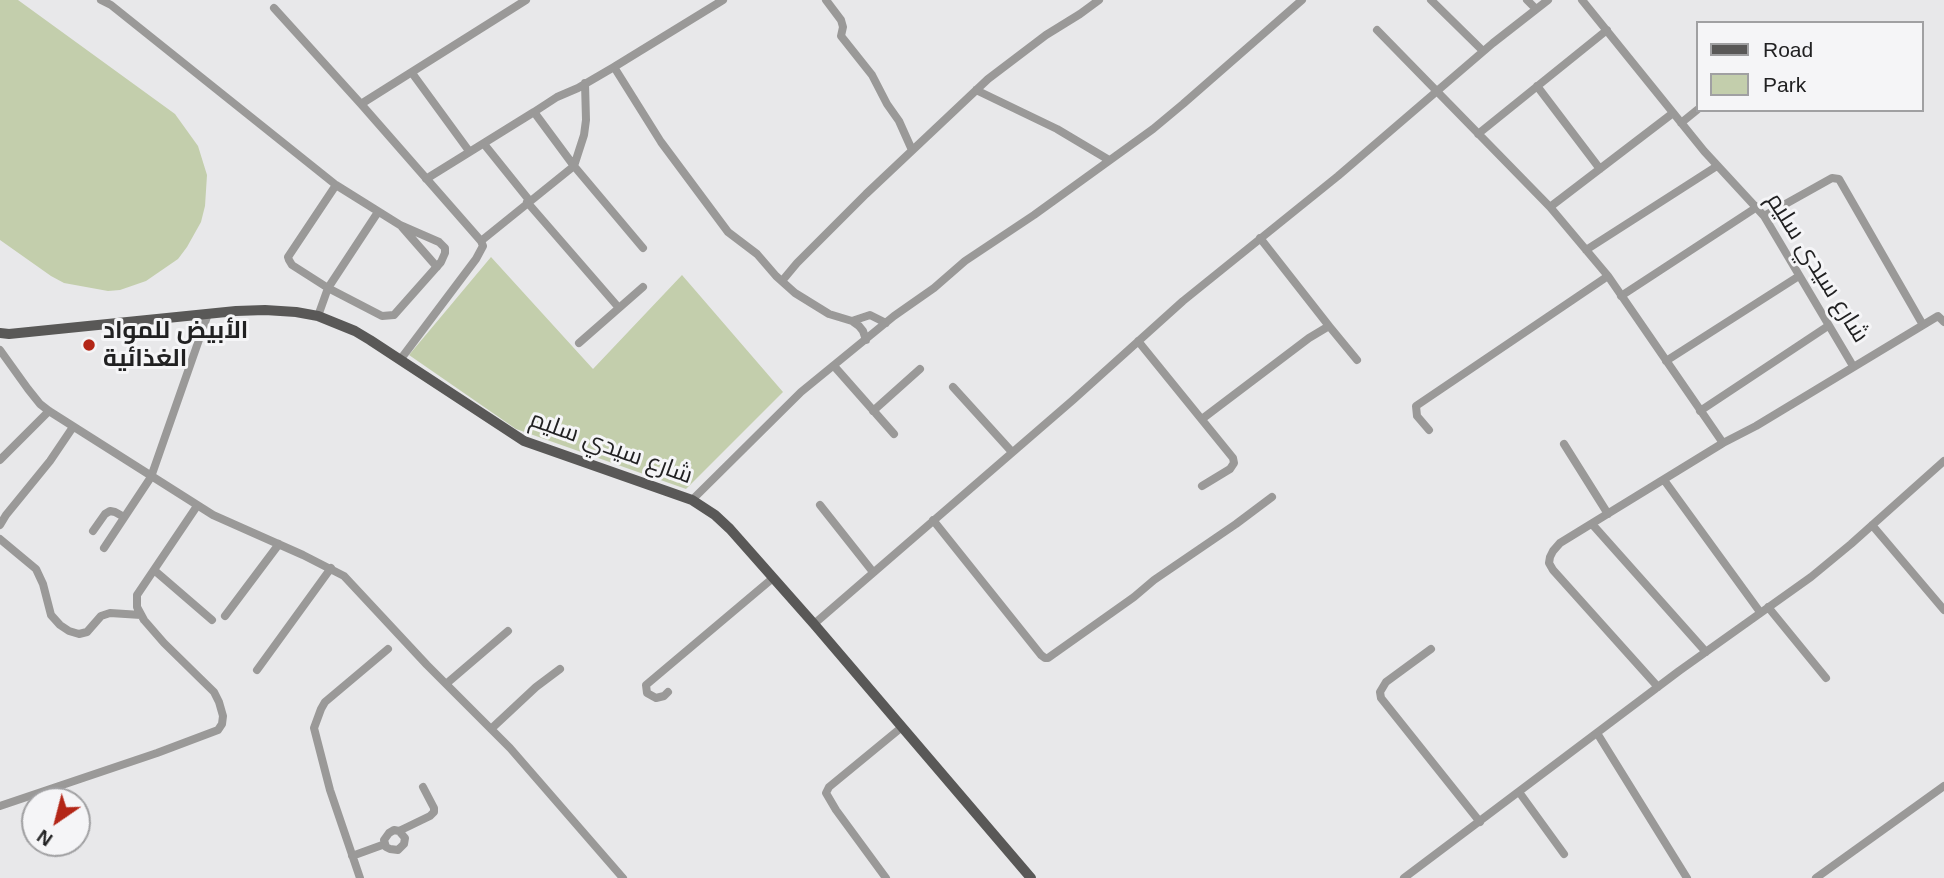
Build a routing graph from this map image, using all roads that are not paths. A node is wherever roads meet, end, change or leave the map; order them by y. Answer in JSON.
{"nodes":[{"id":1,"x":102,"y":0,"type":"edge"},
{"id":2,"x":526,"y":0,"type":"edge"},
{"id":3,"x":723,"y":0,"type":"edge"},
{"id":4,"x":827,"y":0,"type":"edge"},
{"id":5,"x":1099,"y":0,"type":"edge"},
{"id":6,"x":1302,"y":0,"type":"edge"},
{"id":7,"x":1431,"y":0,"type":"edge"},
{"id":8,"x":1527,"y":0,"type":"edge"},
{"id":9,"x":1548,"y":0,"type":"edge"},
{"id":10,"x":1582,"y":0,"type":"edge"},
{"id":11,"x":274,"y":8,"type":"dead end"},
{"id":12,"x":1536,"y":9,"type":"junction"},
{"id":13,"x":1377,"y":30,"type":"dead end"},
{"id":14,"x":1607,"y":30,"type":"junction"},
{"id":15,"x":1483,"y":51,"type":"junction"},
{"id":16,"x":614,"y":68,"type":"junction"},
{"id":17,"x":412,"y":73,"type":"junction"},
{"id":18,"x":585,"y":83,"type":"junction"},
{"id":19,"x":1537,"y":86,"type":"junction"},
{"id":20,"x":975,"y":90,"type":"junction"},
{"id":21,"x":1437,"y":92,"type":"junction"},
{"id":22,"x":361,"y":104,"type":"junction"},
{"id":23,"x":1696,"y":111,"type":"edge"},
{"id":24,"x":534,"y":112,"type":"junction"},
{"id":25,"x":1673,"y":113,"type":"junction"},
{"id":26,"x":1681,"y":123,"type":"junction"},
{"id":27,"x":1478,"y":134,"type":"junction"},
{"id":28,"x":484,"y":144,"type":"junction"},
{"id":29,"x":912,"y":149,"type":"junction"},
{"id":30,"x":469,"y":151,"type":"junction"},
{"id":31,"x":1109,"y":160,"type":"junction"},
{"id":32,"x":574,"y":166,"type":"junction"},
{"id":33,"x":1717,"y":166,"type":"junction"},
{"id":34,"x":1600,"y":169,"type":"junction"},
{"id":35,"x":426,"y":179,"type":"junction"},
{"id":36,"x":336,"y":185,"type":"junction"},
{"id":37,"x":528,"y":201,"type":"junction"},
{"id":38,"x":1550,"y":207,"type":"junction"},
{"id":39,"x":1757,"y":207,"type":"junction"},
{"id":40,"x":378,"y":212,"type":"junction"},
{"id":41,"x":1764,"y":216,"type":"junction"},
{"id":42,"x":400,"y":225,"type":"junction"},
{"id":43,"x":1260,"y":238,"type":"junction"},
{"id":44,"x":481,"y":240,"type":"junction"},
{"id":45,"x":643,"y":248,"type":"dead end"},
{"id":46,"x":1587,"y":250,"type":"junction"},
{"id":47,"x":437,"y":267,"type":"junction"},
{"id":48,"x":1608,"y":276,"type":"junction"},
{"id":49,"x":1799,"y":276,"type":"junction"},
{"id":50,"x":782,"y":281,"type":"junction"},
{"id":51,"x":643,"y":287,"type":"dead end"},
{"id":52,"x":328,"y":288,"type":"junction"},
{"id":53,"x":1621,"y":296,"type":"junction"},
{"id":54,"x":619,"y":308,"type":"junction"},
{"id":55,"x":208,"y":314,"type":"junction"},
{"id":56,"x":318,"y":316,"type":"junction"},
{"id":57,"x":1942,"y":317,"type":"edge"},
{"id":58,"x":852,"y":321,"type":"junction"},
{"id":59,"x":886,"y":323,"type":"junction"},
{"id":60,"x":1923,"y":325,"type":"junction"},
{"id":61,"x":1329,"y":326,"type":"junction"},
{"id":62,"x":1828,"y":326,"type":"junction"},
{"id":63,"x":0,"y":333,"type":"edge"},
{"id":64,"x":866,"y":340,"type":"junction"},
{"id":65,"x":1138,"y":341,"type":"junction"},
{"id":66,"x":579,"y":343,"type":"dead end"},
{"id":67,"x":0,"y":350,"type":"edge"},
{"id":68,"x":400,"y":360,"type":"junction"},
{"id":69,"x":1357,"y":360,"type":"dead end"},
{"id":70,"x":1666,"y":361,"type":"junction"},
{"id":71,"x":834,"y":366,"type":"junction"},
{"id":72,"x":1853,"y":366,"type":"junction"},
{"id":73,"x":920,"y":369,"type":"dead end"},
{"id":74,"x":953,"y":387,"type":"dead end"},
{"id":75,"x":50,"y":411,"type":"junction"},
{"id":76,"x":873,"y":411,"type":"junction"},
{"id":77,"x":1700,"y":411,"type":"junction"},
{"id":78,"x":1202,"y":419,"type":"junction"},
{"id":79,"x":73,"y":427,"type":"junction"},
{"id":80,"x":1429,"y":430,"type":"dead end"},
{"id":81,"x":894,"y":435,"type":"dead end"},
{"id":82,"x":1723,"y":443,"type":"junction"},
{"id":83,"x":1564,"y":444,"type":"dead end"},
{"id":84,"x":1012,"y":452,"type":"junction"},
{"id":85,"x":0,"y":460,"type":"edge"},
{"id":86,"x":1944,"y":461,"type":"edge"},
{"id":87,"x":151,"y":477,"type":"junction"},
{"id":88,"x":1664,"y":480,"type":"junction"},
{"id":89,"x":1202,"y":486,"type":"dead end"},
{"id":90,"x":1272,"y":497,"type":"dead end"},
{"id":91,"x":692,"y":500,"type":"junction"},
{"id":92,"x":820,"y":505,"type":"dead end"},
{"id":93,"x":197,"y":506,"type":"junction"},
{"id":94,"x":1608,"y":514,"type":"junction"},
{"id":95,"x":124,"y":517,"type":"junction"},
{"id":96,"x":933,"y":520,"type":"junction"},
{"id":97,"x":1592,"y":524,"type":"junction"},
{"id":98,"x":0,"y":525,"type":"edge"},
{"id":99,"x":1872,"y":525,"type":"junction"},
{"id":100,"x":93,"y":531,"type":"dead end"},
{"id":101,"x":0,"y":538,"type":"edge"},
{"id":102,"x":279,"y":544,"type":"junction"},
{"id":103,"x":104,"y":548,"type":"dead end"},
{"id":104,"x":331,"y":568,"type":"junction"},
{"id":105,"x":154,"y":570,"type":"junction"},
{"id":106,"x":873,"y":572,"type":"junction"},
{"id":107,"x":773,"y":578,"type":"junction"},
{"id":108,"x":1764,"y":610,"type":"junction"},
{"id":109,"x":1944,"y":610,"type":"edge"},
{"id":110,"x":141,"y":615,"type":"junction"},
{"id":111,"x":225,"y":616,"type":"dead end"},
{"id":112,"x":212,"y":620,"type":"dead end"},
{"id":113,"x":814,"y":624,"type":"junction"},
{"id":114,"x":508,"y":631,"type":"dead end"},
{"id":115,"x":388,"y":649,"type":"dead end"},
{"id":116,"x":1431,"y":649,"type":"dead end"},
{"id":117,"x":1706,"y":652,"type":"junction"},
{"id":118,"x":560,"y":669,"type":"dead end"},
{"id":119,"x":257,"y":670,"type":"dead end"},
{"id":120,"x":1826,"y":677,"type":"dead end"},
{"id":121,"x":446,"y":684,"type":"junction"},
{"id":122,"x":1658,"y":687,"type":"junction"},
{"id":123,"x":667,"y":692,"type":"dead end"},
{"id":124,"x":902,"y":727,"type":"junction"},
{"id":125,"x":491,"y":729,"type":"junction"},
{"id":126,"x":1597,"y":733,"type":"junction"},
{"id":127,"x":1944,"y":786,"type":"edge"},
{"id":128,"x":423,"y":787,"type":"dead end"},
{"id":129,"x":1519,"y":792,"type":"junction"},
{"id":130,"x":0,"y":806,"type":"edge"},
{"id":131,"x":1480,"y":822,"type":"junction"},
{"id":132,"x":399,"y":831,"type":"junction"},
{"id":133,"x":385,"y":844,"type":"junction"},
{"id":134,"x":1564,"y":854,"type":"dead end"},
{"id":135,"x":352,"y":856,"type":"junction"},
{"id":136,"x":360,"y":878,"type":"edge"},
{"id":137,"x":623,"y":878,"type":"edge"},
{"id":138,"x":886,"y":878,"type":"edge"},
{"id":139,"x":1031,"y":878,"type":"edge"},
{"id":140,"x":1404,"y":878,"type":"edge"},
{"id":141,"x":1687,"y":878,"type":"edge"},
{"id":142,"x":1815,"y":878,"type":"edge"}],
"edges":[{"from":1,"to":36,"type":"street"},
{"from":2,"to":17,"type":"street"},
{"from":3,"to":16,"type":"street"},
{"from":4,"to":29,"type":"street"},
{"from":5,"to":20,"type":"street"},
{"from":6,"to":31,"type":"street"},
{"from":7,"to":15,"type":"street"},
{"from":8,"to":12,"type":"street"},
{"from":9,"to":12,"type":"street"},
{"from":10,"to":14,"type":"street","name":"شارع سيدي سليم"},
{"from":11,"to":22,"type":"street"},
{"from":12,"to":15,"type":"street"},
{"from":13,"to":21,"type":"street"},
{"from":14,"to":19,"type":"street"},
{"from":14,"to":25,"type":"street","name":"شارع سيدي سليم"},
{"from":15,"to":21,"type":"street"},
{"from":16,"to":18,"type":"street"},
{"from":16,"to":50,"type":"street"},
{"from":17,"to":22,"type":"street"},
{"from":17,"to":30,"type":"street"},
{"from":18,"to":24,"type":"street"},
{"from":18,"to":32,"type":"street"},
{"from":19,"to":27,"type":"street"},
{"from":19,"to":34,"type":"street"},
{"from":20,"to":29,"type":"street"},
{"from":20,"to":31,"type":"street"},
{"from":21,"to":27,"type":"street"},
{"from":21,"to":43,"type":"street"},
{"from":22,"to":35,"type":"street"},
{"from":23,"to":26,"type":"street"},
{"from":24,"to":28,"type":"street"},
{"from":24,"to":32,"type":"street"},
{"from":25,"to":26,"type":"street","name":"شارع سيدي سليم"},
{"from":25,"to":34,"type":"street"},
{"from":26,"to":33,"type":"street","name":"شارع سيدي سليم"},
{"from":27,"to":38,"type":"street"},
{"from":28,"to":30,"type":"street"},
{"from":28,"to":37,"type":"street"},
{"from":29,"to":50,"type":"street"},
{"from":30,"to":35,"type":"street"},
{"from":31,"to":59,"type":"street"},
{"from":32,"to":37,"type":"street"},
{"from":32,"to":45,"type":"street"},
{"from":33,"to":39,"type":"street","name":"شارع سيدي سليم"},
{"from":33,"to":46,"type":"street"},
{"from":34,"to":38,"type":"street"},
{"from":35,"to":44,"type":"street"},
{"from":36,"to":40,"type":"street"},
{"from":36,"to":52,"type":"street"},
{"from":37,"to":44,"type":"street"},
{"from":37,"to":54,"type":"street"},
{"from":38,"to":46,"type":"street"},
{"from":39,"to":41,"type":"street","name":"شارع سيدي سليم"},
{"from":39,"to":53,"type":"street"},
{"from":40,"to":42,"type":"street"},
{"from":40,"to":52,"type":"street"},
{"from":41,"to":49,"type":"street","name":"شارع سيدي سليم"},
{"from":41,"to":60,"type":"street"},
{"from":42,"to":47,"type":"street"},
{"from":42,"to":47,"type":"street"},
{"from":43,"to":61,"type":"street"},
{"from":43,"to":65,"type":"street"},
{"from":44,"to":68,"type":"street"},
{"from":46,"to":48,"type":"street"},
{"from":47,"to":52,"type":"street"},
{"from":48,"to":53,"type":"street"},
{"from":48,"to":80,"type":"street"},
{"from":49,"to":62,"type":"street","name":"شارع سيدي سليم"},
{"from":49,"to":70,"type":"street"},
{"from":50,"to":58,"type":"street"},
{"from":51,"to":54,"type":"street"},
{"from":52,"to":56,"type":"street"},
{"from":53,"to":70,"type":"street"},
{"from":54,"to":66,"type":"street"},
{"from":55,"to":56,"type":"main road","name":"شارع سيدي سليم"},
{"from":55,"to":63,"type":"main road","name":"شارع سيدي سليم"},
{"from":55,"to":87,"type":"street"},
{"from":56,"to":68,"type":"main road","name":"شارع سيدي سليم"},
{"from":57,"to":60,"type":"street"},
{"from":58,"to":59,"type":"street"},
{"from":58,"to":64,"type":"street"},
{"from":59,"to":64,"type":"street"},
{"from":60,"to":72,"type":"street"},
{"from":61,"to":69,"type":"street"},
{"from":61,"to":78,"type":"street"},
{"from":62,"to":72,"type":"street","name":"شارع سيدي سليم"},
{"from":62,"to":77,"type":"street"},
{"from":64,"to":71,"type":"street"},
{"from":65,"to":78,"type":"street"},
{"from":65,"to":84,"type":"street"},
{"from":67,"to":75,"type":"street"},
{"from":68,"to":91,"type":"main road","name":"شارع سيدي سليم"},
{"from":70,"to":77,"type":"street"},
{"from":71,"to":76,"type":"street"},
{"from":71,"to":91,"type":"street"},
{"from":72,"to":82,"type":"street"},
{"from":73,"to":76,"type":"street"},
{"from":74,"to":84,"type":"street"},
{"from":75,"to":79,"type":"street"},
{"from":75,"to":85,"type":"street"},
{"from":76,"to":81,"type":"street"},
{"from":77,"to":82,"type":"street"},
{"from":78,"to":89,"type":"street"},
{"from":79,"to":87,"type":"street"},
{"from":79,"to":98,"type":"street"},
{"from":82,"to":88,"type":"street"},
{"from":83,"to":94,"type":"street"},
{"from":84,"to":96,"type":"street"},
{"from":86,"to":99,"type":"street"},
{"from":87,"to":93,"type":"street"},
{"from":87,"to":95,"type":"street"},
{"from":88,"to":94,"type":"street"},
{"from":88,"to":108,"type":"street"},
{"from":90,"to":96,"type":"street"},
{"from":91,"to":107,"type":"main road","name":"شارع سيدي سليم"},
{"from":92,"to":106,"type":"street"},
{"from":93,"to":102,"type":"street"},
{"from":93,"to":105,"type":"street"},
{"from":94,"to":97,"type":"street"},
{"from":95,"to":100,"type":"street"},
{"from":95,"to":103,"type":"street"},
{"from":96,"to":106,"type":"street"},
{"from":97,"to":117,"type":"street"},
{"from":97,"to":122,"type":"street"},
{"from":99,"to":108,"type":"street"},
{"from":99,"to":109,"type":"street"},
{"from":101,"to":110,"type":"street"},
{"from":102,"to":104,"type":"street"},
{"from":102,"to":111,"type":"street"},
{"from":104,"to":119,"type":"street"},
{"from":104,"to":121,"type":"street"},
{"from":105,"to":110,"type":"street"},
{"from":105,"to":112,"type":"street"},
{"from":106,"to":113,"type":"street"},
{"from":107,"to":113,"type":"main road","name":"شارع سيدي سليم"},
{"from":107,"to":123,"type":"street"},
{"from":108,"to":117,"type":"street"},
{"from":108,"to":120,"type":"street"},
{"from":110,"to":130,"type":"street"},
{"from":113,"to":124,"type":"main road","name":"شارع سيدي سليم"},
{"from":114,"to":121,"type":"street"},
{"from":115,"to":135,"type":"street"},
{"from":116,"to":131,"type":"street"},
{"from":117,"to":122,"type":"street"},
{"from":118,"to":125,"type":"street"},
{"from":121,"to":125,"type":"street"},
{"from":122,"to":126,"type":"street"},
{"from":124,"to":138,"type":"street"},
{"from":124,"to":139,"type":"main road","name":"شارع سيدي سليم"},
{"from":125,"to":137,"type":"street"},
{"from":126,"to":129,"type":"street"},
{"from":126,"to":141,"type":"street"},
{"from":127,"to":142,"type":"street"},
{"from":128,"to":132,"type":"street"},
{"from":129,"to":131,"type":"street"},
{"from":129,"to":134,"type":"street"},
{"from":131,"to":140,"type":"street"},
{"from":132,"to":133,"type":"street"},
{"from":132,"to":133,"type":"street"},
{"from":133,"to":135,"type":"street"},
{"from":135,"to":136,"type":"street"}]}
